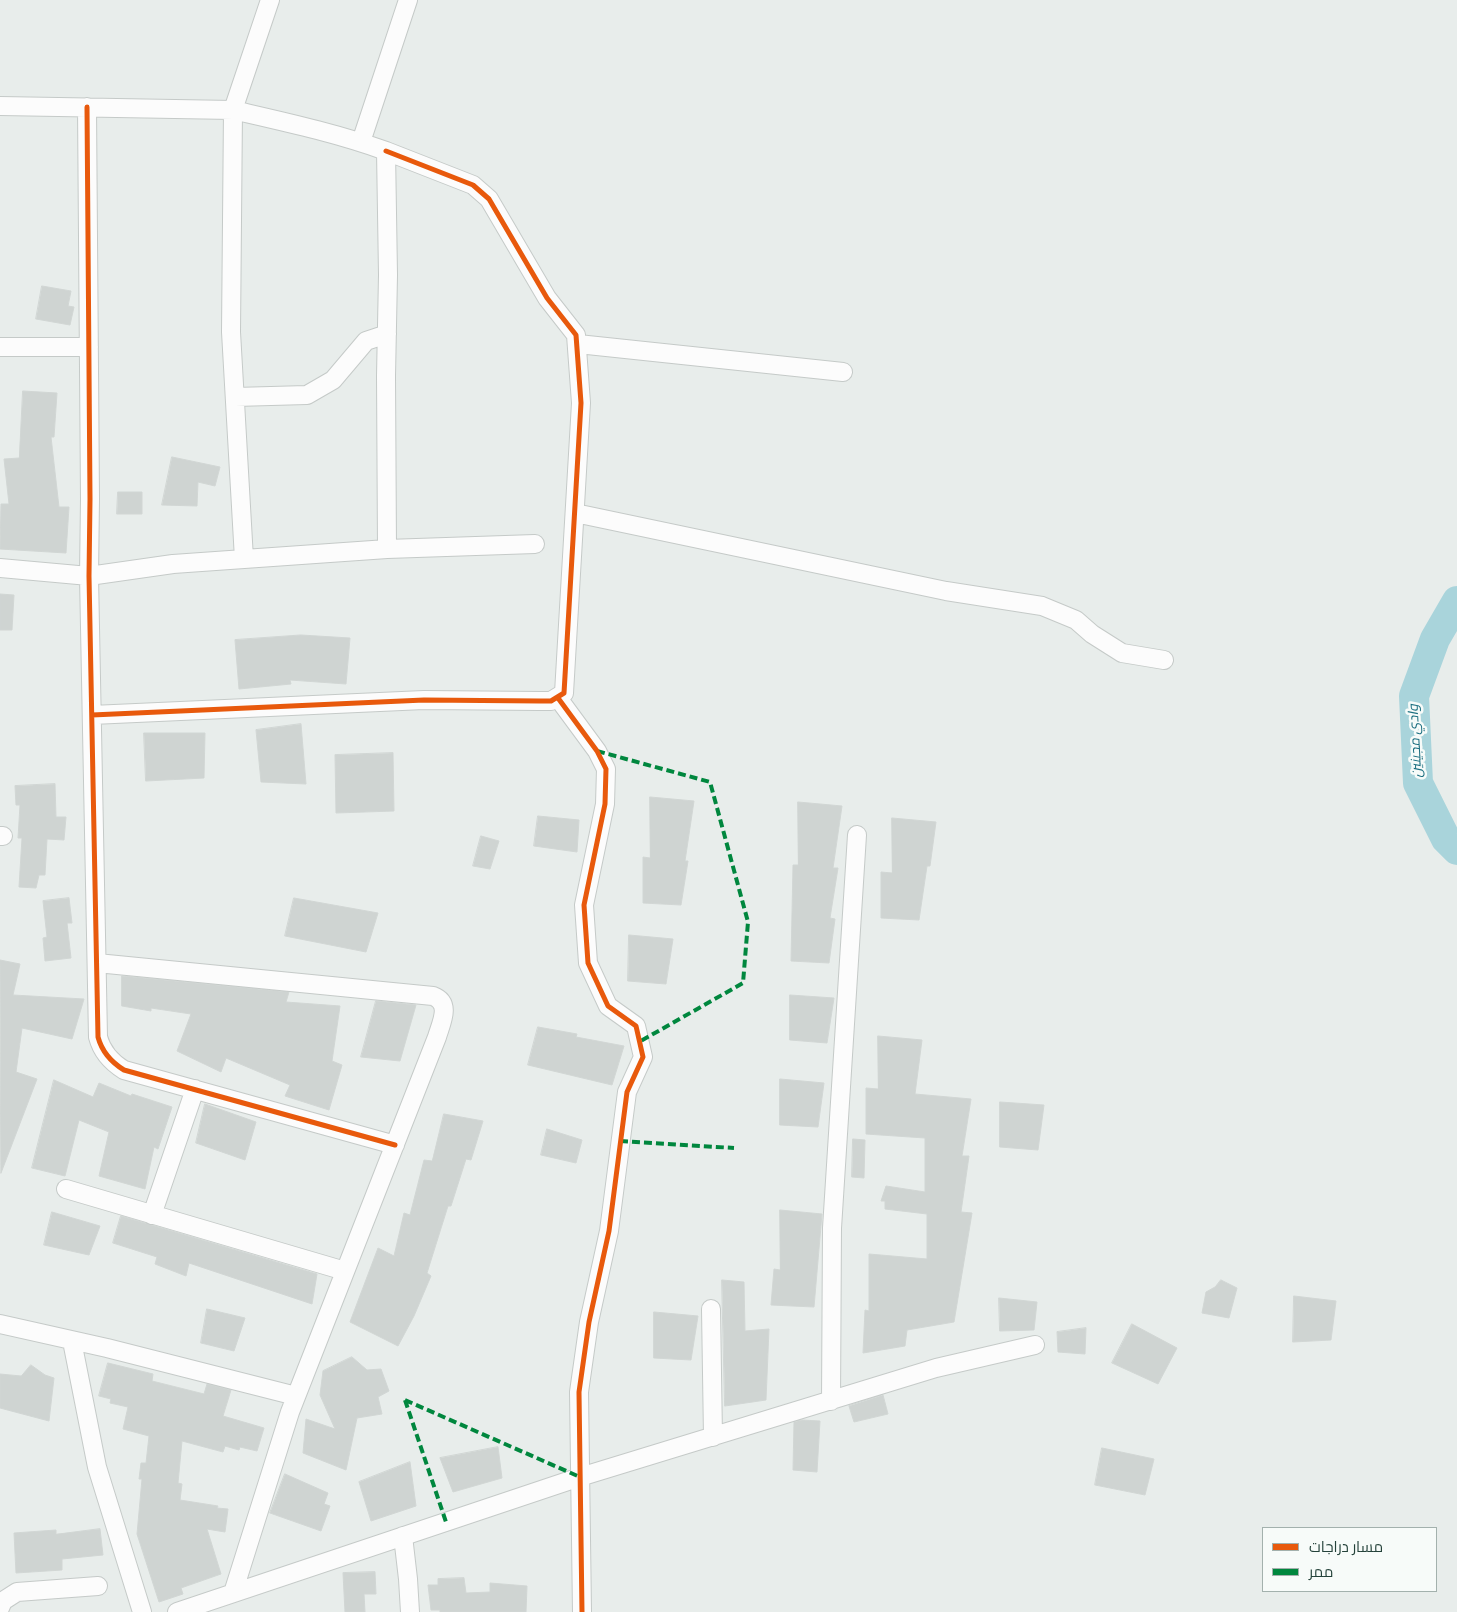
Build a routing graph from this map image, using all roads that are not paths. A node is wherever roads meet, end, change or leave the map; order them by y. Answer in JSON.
{"nodes":[{"id":1,"x":270,"y":0,"type":"edge"},
{"id":2,"x":408,"y":0,"type":"edge"},
{"id":3,"x":0,"y":106,"type":"edge"},
{"id":4,"x":87,"y":107,"type":"junction"},
{"id":5,"x":233,"y":110,"type":"junction"},
{"id":6,"x":361,"y":142,"type":"junction"},
{"id":7,"x":386,"y":151,"type":"junction"},
{"id":8,"x":387,"y":334,"type":"junction"},
{"id":9,"x":578,"y":344,"type":"junction"},
{"id":10,"x":0,"y":347,"type":"edge"},
{"id":11,"x":89,"y":347,"type":"junction"},
{"id":12,"x":843,"y":372,"type":"dead end"},
{"id":13,"x":235,"y":397,"type":"junction"},
{"id":14,"x":575,"y":513,"type":"junction"},
{"id":15,"x":535,"y":544,"type":"dead end"},
{"id":16,"x":387,"y":549,"type":"junction"},
{"id":17,"x":244,"y":559,"type":"junction"},
{"id":18,"x":0,"y":568,"type":"edge"},
{"id":19,"x":89,"y":576,"type":"junction"},
{"id":20,"x":1164,"y":660,"type":"dead end"},
{"id":21,"x":558,"y":698,"type":"junction"},
{"id":22,"x":92,"y":715,"type":"junction"},
{"id":23,"x":857,"y":835,"type":"dead end"},
{"id":24,"x":97,"y":963,"type":"junction"},
{"id":25,"x":195,"y":1089,"type":"junction"},
{"id":26,"x":395,"y":1145,"type":"junction"},
{"id":27,"x":66,"y":1190,"type":"dead end"},
{"id":28,"x":152,"y":1215,"type":"junction"},
{"id":29,"x":345,"y":1271,"type":"junction"},
{"id":30,"x":711,"y":1309,"type":"dead end"},
{"id":31,"x":0,"y":1324,"type":"edge"},
{"id":32,"x":72,"y":1341,"type":"junction"},
{"id":33,"x":1035,"y":1345,"type":"dead end"},
{"id":34,"x":296,"y":1396,"type":"junction"},
{"id":35,"x":831,"y":1401,"type":"junction"},
{"id":36,"x":714,"y":1437,"type":"junction"},
{"id":37,"x":580,"y":1477,"type":"junction"},
{"id":38,"x":403,"y":1536,"type":"junction"},
{"id":39,"x":98,"y":1586,"type":"dead end"},
{"id":40,"x":233,"y":1593,"type":"junction"},
{"id":41,"x":0,"y":1608,"type":"edge"},
{"id":42,"x":142,"y":1612,"type":"edge"},
{"id":43,"x":177,"y":1612,"type":"edge"},
{"id":44,"x":410,"y":1612,"type":"edge"},
{"id":45,"x":582,"y":1612,"type":"edge"}],
"edges":[{"from":1,"to":5,"type":"street"},
{"from":2,"to":6,"type":"street"},
{"from":3,"to":4,"type":"street"},
{"from":4,"to":5,"type":"street"},
{"from":4,"to":11,"type":"street"},
{"from":5,"to":6,"type":"street"},
{"from":5,"to":13,"type":"street"},
{"from":6,"to":7,"type":"street"},
{"from":7,"to":8,"type":"street"},
{"from":7,"to":9,"type":"street"},
{"from":8,"to":13,"type":"street"},
{"from":8,"to":16,"type":"street"},
{"from":9,"to":12,"type":"street"},
{"from":9,"to":14,"type":"street"},
{"from":10,"to":11,"type":"street"},
{"from":11,"to":19,"type":"street"},
{"from":13,"to":17,"type":"street"},
{"from":14,"to":20,"type":"street"},
{"from":14,"to":21,"type":"street"},
{"from":15,"to":16,"type":"street"},
{"from":16,"to":17,"type":"street"},
{"from":17,"to":19,"type":"street"},
{"from":18,"to":19,"type":"street"},
{"from":19,"to":22,"type":"street"},
{"from":21,"to":22,"type":"street"},
{"from":21,"to":37,"type":"street"},
{"from":22,"to":24,"type":"street"},
{"from":23,"to":35,"type":"street"},
{"from":24,"to":25,"type":"street"},
{"from":24,"to":26,"type":"street"},
{"from":25,"to":26,"type":"street"},
{"from":25,"to":28,"type":"street"},
{"from":26,"to":29,"type":"street"},
{"from":27,"to":28,"type":"street"},
{"from":28,"to":29,"type":"street"},
{"from":29,"to":34,"type":"street"},
{"from":30,"to":36,"type":"street"},
{"from":31,"to":32,"type":"street"},
{"from":32,"to":34,"type":"street"},
{"from":32,"to":42,"type":"street"},
{"from":33,"to":35,"type":"street"},
{"from":34,"to":40,"type":"street"},
{"from":35,"to":36,"type":"street"},
{"from":36,"to":37,"type":"street"},
{"from":37,"to":38,"type":"street"},
{"from":37,"to":45,"type":"street"},
{"from":38,"to":40,"type":"street"},
{"from":38,"to":44,"type":"street"},
{"from":39,"to":41,"type":"street"},
{"from":40,"to":43,"type":"street"}]}
